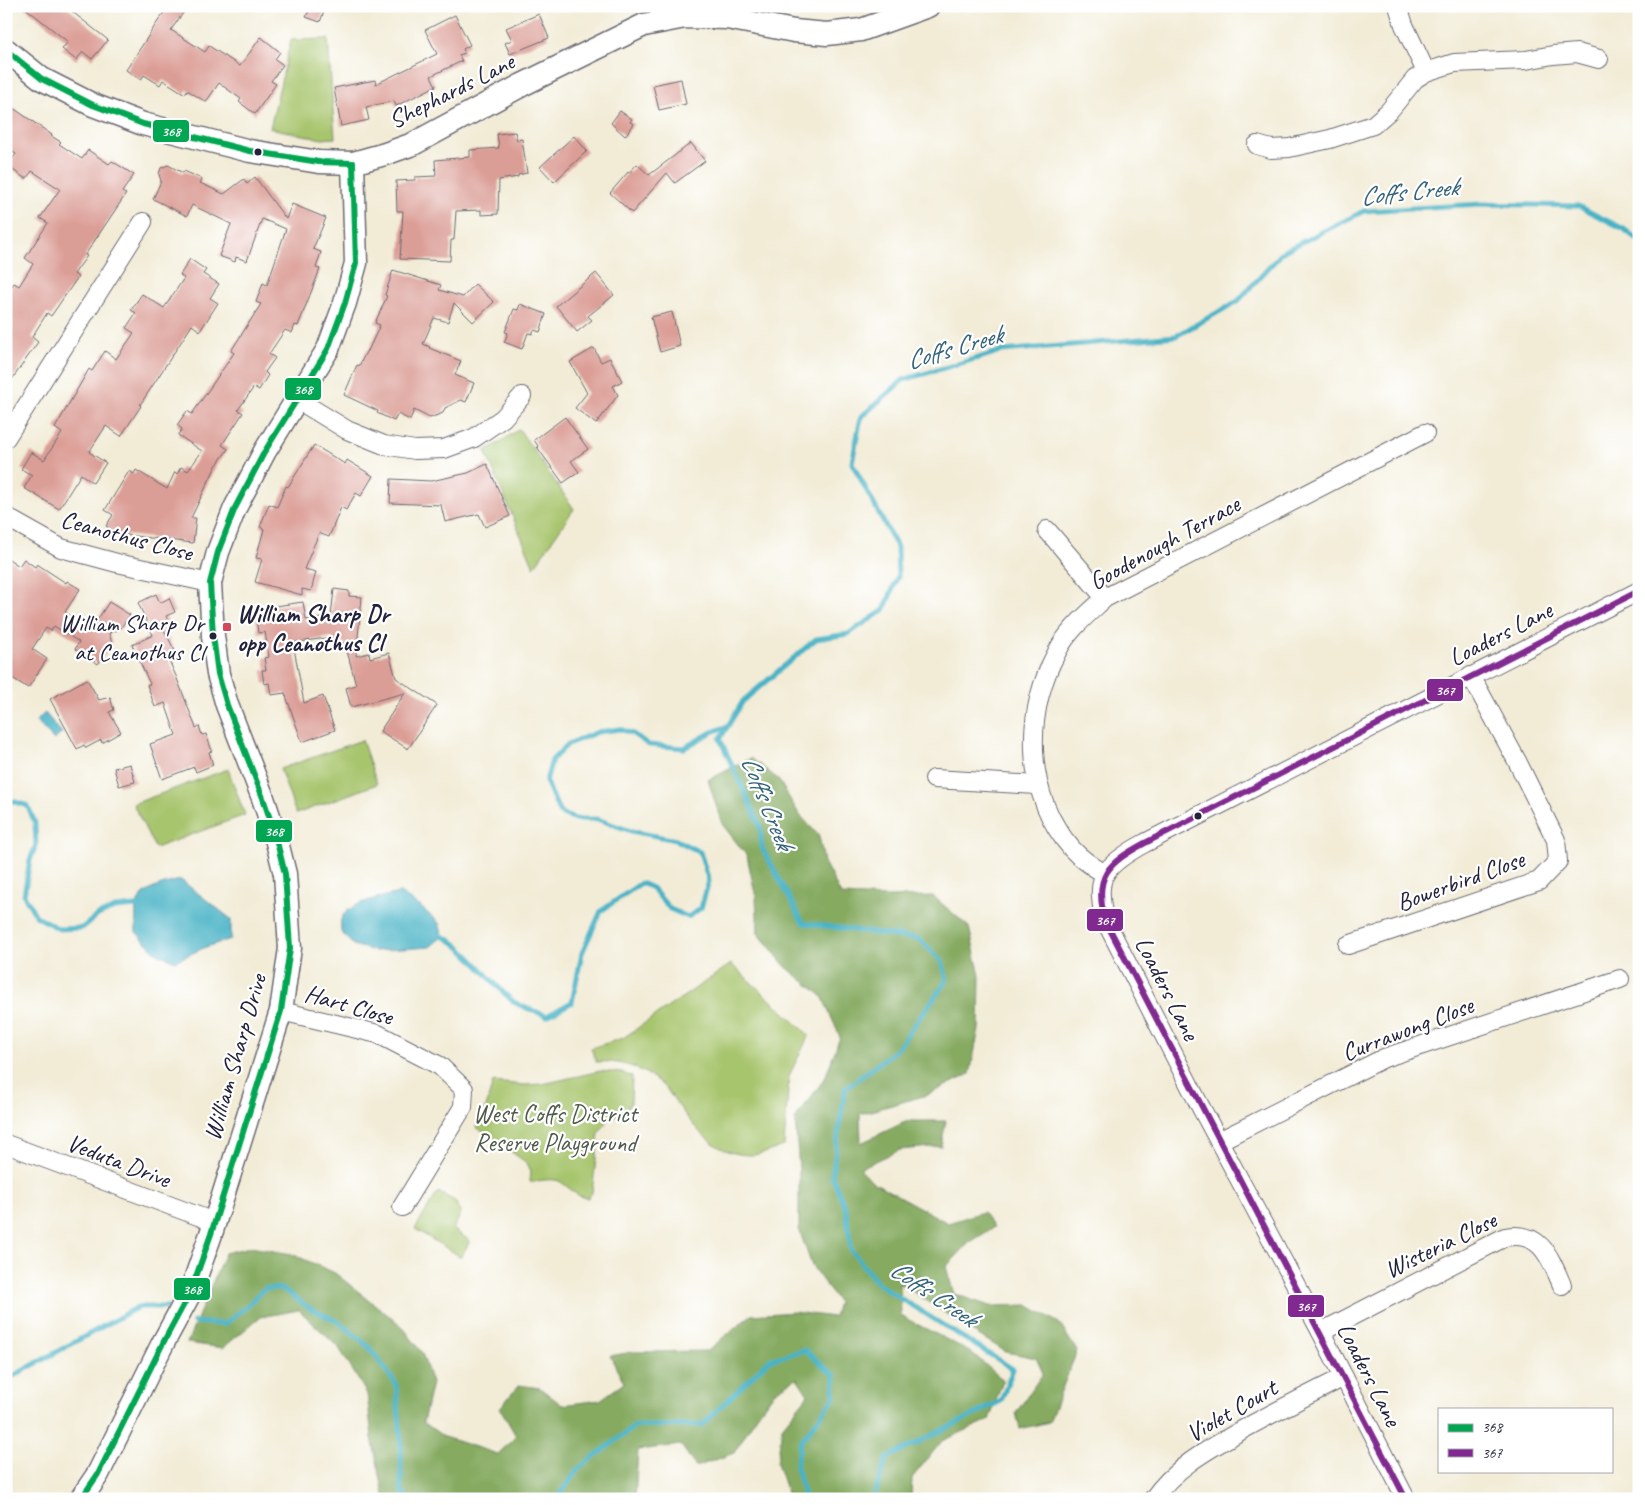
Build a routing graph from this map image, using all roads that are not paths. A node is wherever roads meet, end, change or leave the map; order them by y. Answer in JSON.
{"nodes":[{"id":1,"x":928,"y":6,"type":"edge"},
{"id":2,"x":1398,"y":6,"type":"edge"},
{"id":3,"x":6,"y":50,"type":"edge"},
{"id":4,"x":1599,"y":59,"type":"dead end"},
{"id":5,"x":1426,"y":72,"type":"junction"},
{"id":6,"x":1257,"y":146,"type":"dead end"},
{"id":7,"x":353,"y":162,"type":"junction"},
{"id":8,"x":143,"y":222,"type":"dead end"},
{"id":9,"x":522,"y":396,"type":"dead end"},
{"id":10,"x":298,"y":400,"type":"junction"},
{"id":11,"x":1425,"y":433,"type":"dead end"},
{"id":12,"x":6,"y":438,"type":"edge"},
{"id":13,"x":6,"y":515,"type":"edge"},
{"id":14,"x":1047,"y":530,"type":"dead end"},
{"id":15,"x":210,"y":583,"type":"junction"},
{"id":16,"x":1639,"y":591,"type":"edge"},
{"id":17,"x":1105,"y":598,"type":"junction"},
{"id":18,"x":1471,"y":676,"type":"junction"},
{"id":19,"x":934,"y":778,"type":"dead end"},
{"id":20,"x":1038,"y":785,"type":"junction"},
{"id":21,"x":1105,"y":874,"type":"junction"},
{"id":22,"x":1348,"y":945,"type":"dead end"},
{"id":23,"x":1620,"y":979,"type":"dead end"},
{"id":24,"x":281,"y":1011,"type":"junction"},
{"id":25,"x":1219,"y":1141,"type":"junction"},
{"id":26,"x":6,"y":1144,"type":"edge"},
{"id":27,"x":402,"y":1207,"type":"dead end"},
{"id":28,"x":214,"y":1222,"type":"junction"},
{"id":29,"x":1562,"y":1285,"type":"dead end"},
{"id":30,"x":1321,"y":1332,"type":"junction"},
{"id":31,"x":1344,"y":1377,"type":"junction"},
{"id":32,"x":81,"y":1499,"type":"edge"},
{"id":33,"x":1153,"y":1499,"type":"edge"},
{"id":34,"x":1406,"y":1499,"type":"edge"}],
"edges":[{"from":1,"to":7,"type":"street","name":"Shephards Lane"},
{"from":2,"to":5,"type":"street"},
{"from":3,"to":7,"type":"street","name":"Shephards Lane"},
{"from":4,"to":5,"type":"street"},
{"from":5,"to":6,"type":"street"},
{"from":7,"to":10,"type":"street","name":"William Sharp Drive"},
{"from":8,"to":12,"type":"street"},
{"from":9,"to":10,"type":"street"},
{"from":10,"to":15,"type":"street","name":"William Sharp Drive"},
{"from":11,"to":17,"type":"street","name":"Goodenough Terrace"},
{"from":13,"to":15,"type":"street","name":"Ceanothus Close"},
{"from":14,"to":17,"type":"street"},
{"from":15,"to":24,"type":"street","name":"William Sharp Drive"},
{"from":16,"to":18,"type":"street","name":"Loaders Lane"},
{"from":17,"to":20,"type":"street","name":"Goodenough Terrace"},
{"from":18,"to":21,"type":"street","name":"Loaders Lane"},
{"from":18,"to":22,"type":"street","name":"Bowerbird Close"},
{"from":19,"to":20,"type":"street"},
{"from":20,"to":21,"type":"street","name":"Goodenough Terrace"},
{"from":21,"to":25,"type":"street","name":"Loaders Lane"},
{"from":23,"to":25,"type":"street","name":"Currawong Close"},
{"from":24,"to":27,"type":"street","name":"Hart Close"},
{"from":24,"to":28,"type":"street","name":"William Sharp Drive"},
{"from":25,"to":30,"type":"street","name":"Loaders Lane"},
{"from":26,"to":28,"type":"street","name":"Veduta Drive"},
{"from":28,"to":32,"type":"street","name":"William Sharp Drive"},
{"from":29,"to":30,"type":"street","name":"Wisteria Close"},
{"from":30,"to":31,"type":"street","name":"Loaders Lane"},
{"from":31,"to":33,"type":"street","name":"Violet Court"},
{"from":31,"to":34,"type":"street","name":"Loaders Lane"}]}
